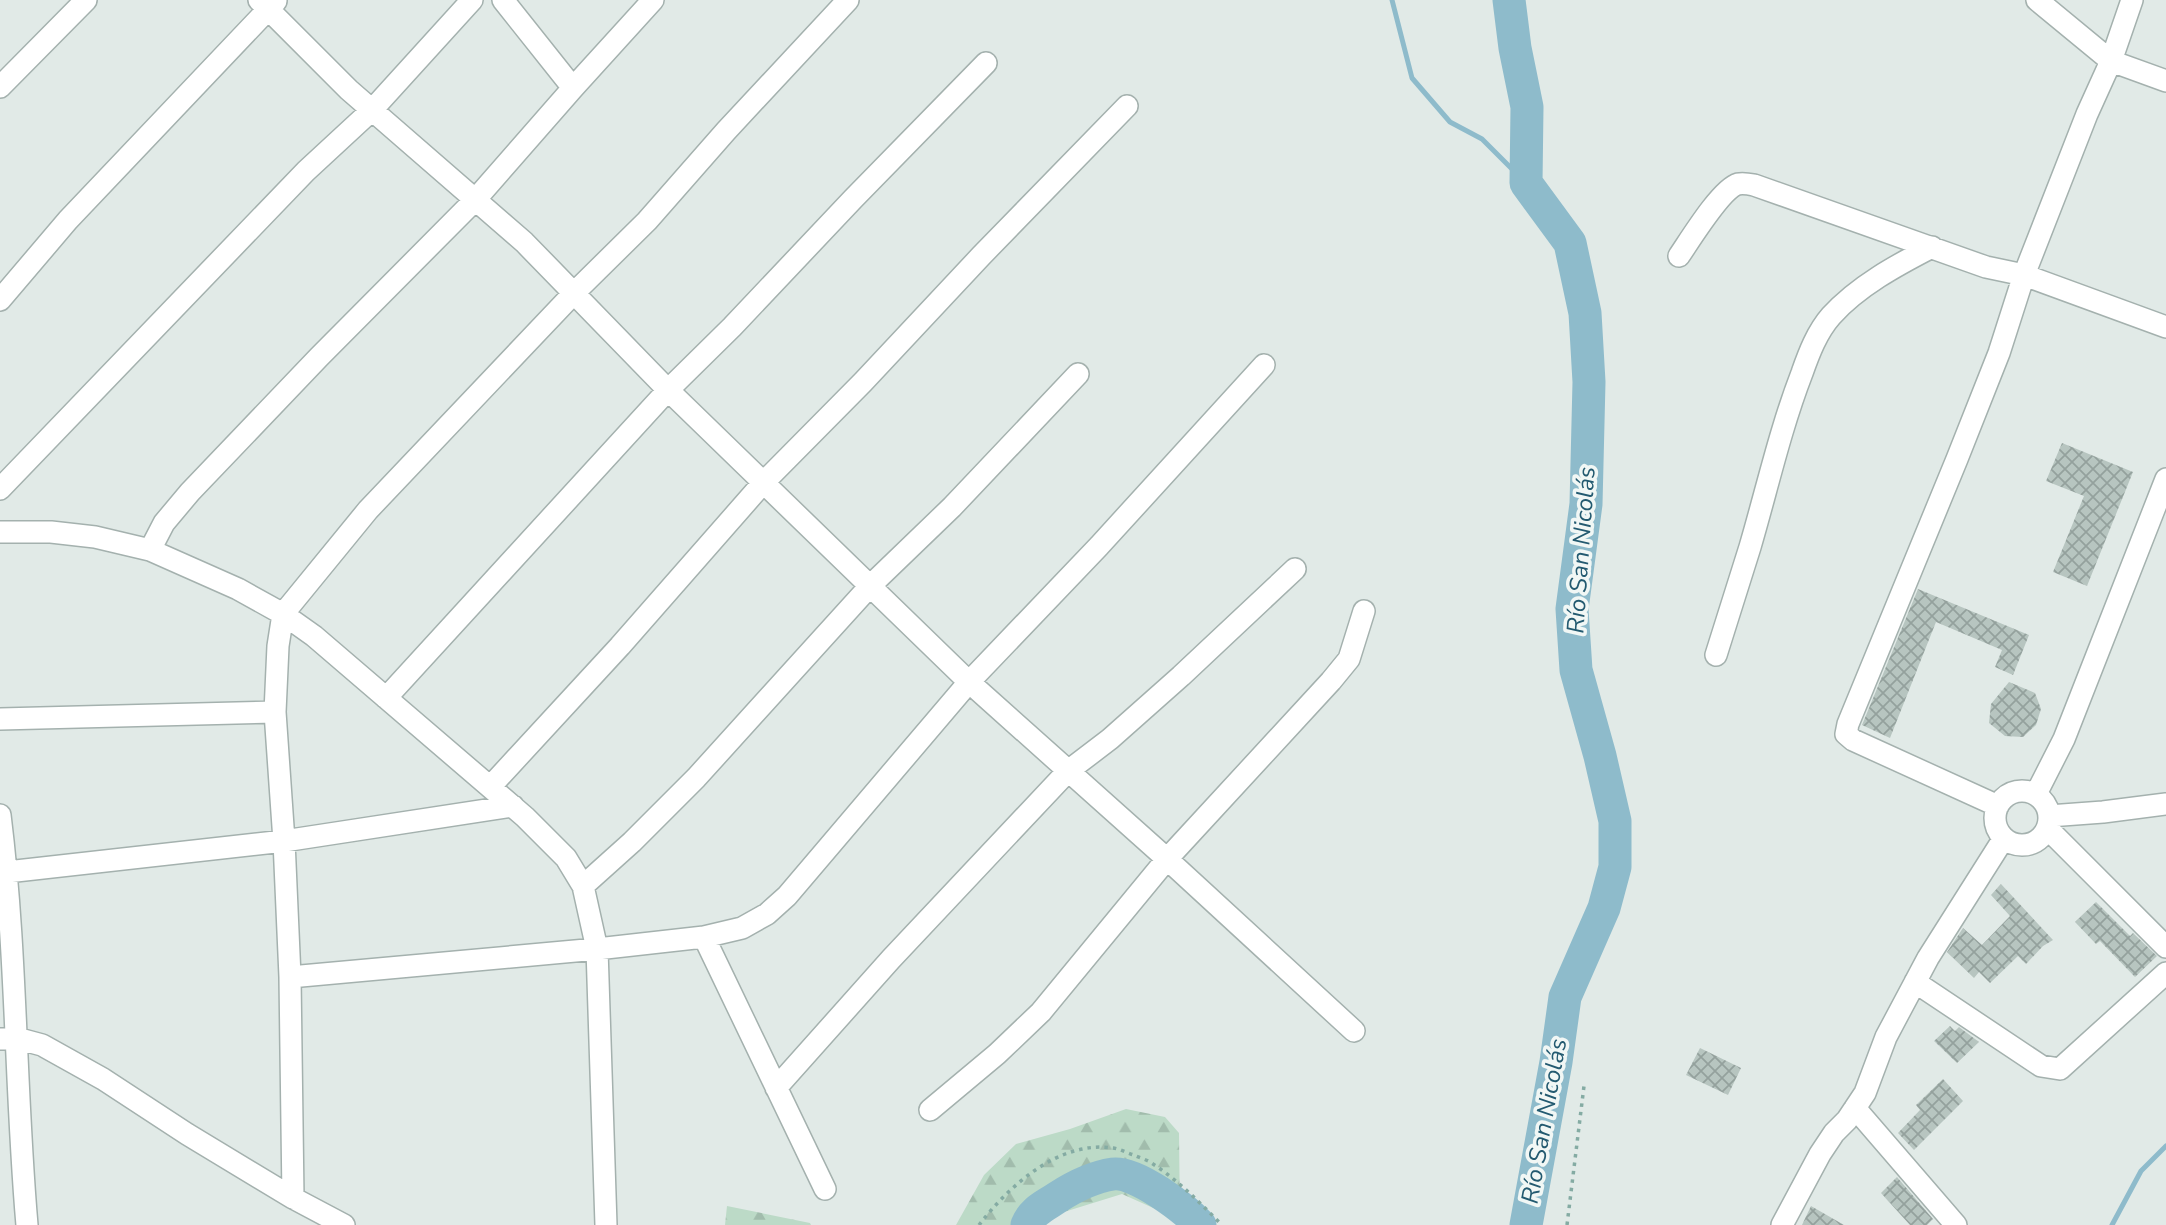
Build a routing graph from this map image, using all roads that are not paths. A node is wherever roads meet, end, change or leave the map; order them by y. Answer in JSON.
{"nodes":[{"id":1,"x":86,"y":0,"type":"edge"},
{"id":2,"x":472,"y":0,"type":"edge"},
{"id":3,"x":503,"y":0,"type":"edge"},
{"id":4,"x":653,"y":0,"type":"edge"},
{"id":5,"x":848,"y":0,"type":"edge"},
{"id":6,"x":2037,"y":0,"type":"edge"},
{"id":7,"x":2132,"y":0,"type":"edge"},
{"id":8,"x":268,"y":3,"type":"edge"},
{"id":9,"x":2111,"y":61,"type":"junction"},
{"id":10,"x":986,"y":63,"type":"dead end"},
{"id":11,"x":2166,"y":81,"type":"edge"},
{"id":12,"x":0,"y":87,"type":"edge"},
{"id":13,"x":573,"y":88,"type":"junction"},
{"id":14,"x":1127,"y":106,"type":"dead end"},
{"id":15,"x":372,"y":110,"type":"junction"},
{"id":16,"x":475,"y":200,"type":"junction"},
{"id":17,"x":1933,"y":247,"type":"junction"},
{"id":18,"x":1679,"y":256,"type":"dead end"},
{"id":19,"x":2024,"y":275,"type":"junction"},
{"id":20,"x":574,"y":293,"type":"junction"},
{"id":21,"x":0,"y":300,"type":"edge"},
{"id":22,"x":2166,"y":327,"type":"edge"},
{"id":23,"x":1264,"y":365,"type":"dead end"},
{"id":24,"x":1079,"y":374,"type":"dead end"},
{"id":25,"x":668,"y":390,"type":"junction"},
{"id":26,"x":2166,"y":479,"type":"edge"},
{"id":27,"x":763,"y":483,"type":"junction"},
{"id":28,"x":0,"y":489,"type":"edge"},
{"id":29,"x":0,"y":532,"type":"edge"},
{"id":30,"x":150,"y":550,"type":"junction"},
{"id":31,"x":1295,"y":569,"type":"dead end"},
{"id":32,"x":870,"y":586,"type":"junction"},
{"id":33,"x":1364,"y":611,"type":"dead end"},
{"id":34,"x":283,"y":614,"type":"junction"},
{"id":35,"x":1716,"y":655,"type":"dead end"},
{"id":36,"x":969,"y":682,"type":"junction"},
{"id":37,"x":386,"y":698,"type":"junction"},
{"id":38,"x":275,"y":712,"type":"junction"},
{"id":39,"x":0,"y":719,"type":"edge"},
{"id":40,"x":1069,"y":771,"type":"junction"},
{"id":41,"x":490,"y":787,"type":"junction"},
{"id":42,"x":2036,"y":794,"type":"junction"},
{"id":43,"x":2166,"y":804,"type":"edge"},
{"id":44,"x":513,"y":806,"type":"junction"},
{"id":45,"x":1997,"y":806,"type":"junction"},
{"id":46,"x":0,"y":815,"type":"edge"},
{"id":47,"x":2048,"y":822,"type":"junction"},
{"id":48,"x":2004,"y":838,"type":"junction"},
{"id":49,"x":284,"y":841,"type":"junction"},
{"id":50,"x":1167,"y":859,"type":"junction"},
{"id":51,"x":7,"y":872,"type":"junction"},
{"id":52,"x":583,"y":886,"type":"junction"},
{"id":53,"x":704,"y":937,"type":"junction"},
{"id":54,"x":2166,"y":947,"type":"edge"},
{"id":55,"x":597,"y":949,"type":"junction"},
{"id":56,"x":2166,"y":973,"type":"edge"},
{"id":57,"x":290,"y":977,"type":"junction"},
{"id":58,"x":1915,"y":982,"type":"junction"},
{"id":59,"x":1354,"y":1031,"type":"dead end"},
{"id":60,"x":8,"y":1039,"type":"edge"},
{"id":61,"x":776,"y":1088,"type":"junction"},
{"id":62,"x":1855,"y":1108,"type":"junction"},
{"id":63,"x":930,"y":1110,"type":"dead end"},
{"id":64,"x":825,"y":1189,"type":"dead end"},
{"id":65,"x":293,"y":1198,"type":"junction"},
{"id":66,"x":27,"y":1225,"type":"edge"},
{"id":67,"x":344,"y":1225,"type":"edge"},
{"id":68,"x":606,"y":1225,"type":"edge"},
{"id":69,"x":1782,"y":1225,"type":"edge"},
{"id":70,"x":1956,"y":1225,"type":"edge"}],
"edges":[{"from":1,"to":12,"type":"street"},
{"from":2,"to":15,"type":"street"},
{"from":3,"to":13,"type":"street"},
{"from":4,"to":13,"type":"street"},
{"from":5,"to":20,"type":"street"},
{"from":6,"to":9,"type":"street"},
{"from":7,"to":9,"type":"street"},
{"from":8,"to":15,"type":"street"},
{"from":8,"to":21,"type":"street"},
{"from":9,"to":11,"type":"street"},
{"from":9,"to":19,"type":"street"},
{"from":10,"to":25,"type":"street"},
{"from":13,"to":16,"type":"street"},
{"from":14,"to":27,"type":"street"},
{"from":15,"to":16,"type":"street"},
{"from":15,"to":28,"type":"street"},
{"from":16,"to":20,"type":"street"},
{"from":16,"to":30,"type":"street"},
{"from":17,"to":18,"type":"street"},
{"from":17,"to":19,"type":"street"},
{"from":17,"to":35,"type":"street"},
{"from":19,"to":22,"type":"street"},
{"from":19,"to":45,"type":"street"},
{"from":20,"to":25,"type":"street"},
{"from":20,"to":34,"type":"street"},
{"from":23,"to":36,"type":"street"},
{"from":24,"to":32,"type":"street"},
{"from":25,"to":27,"type":"street"},
{"from":25,"to":37,"type":"street"},
{"from":26,"to":42,"type":"street"},
{"from":27,"to":32,"type":"street"},
{"from":27,"to":41,"type":"street"},
{"from":29,"to":30,"type":"street"},
{"from":30,"to":34,"type":"street"},
{"from":31,"to":40,"type":"street"},
{"from":32,"to":36,"type":"street"},
{"from":32,"to":52,"type":"street"},
{"from":33,"to":50,"type":"street"},
{"from":34,"to":37,"type":"street"},
{"from":34,"to":38,"type":"street"},
{"from":36,"to":40,"type":"street"},
{"from":36,"to":53,"type":"street"},
{"from":37,"to":41,"type":"street"},
{"from":38,"to":39,"type":"street"},
{"from":38,"to":49,"type":"street"},
{"from":40,"to":50,"type":"street"},
{"from":40,"to":61,"type":"street"},
{"from":41,"to":44,"type":"street"},
{"from":42,"to":45,"type":"street"},
{"from":42,"to":47,"type":"street"},
{"from":43,"to":47,"type":"street"},
{"from":44,"to":49,"type":"street"},
{"from":44,"to":52,"type":"street"},
{"from":45,"to":48,"type":"street"},
{"from":46,"to":51,"type":"street"},
{"from":47,"to":48,"type":"street"},
{"from":47,"to":54,"type":"street"},
{"from":48,"to":58,"type":"street"},
{"from":49,"to":51,"type":"street"},
{"from":49,"to":57,"type":"street"},
{"from":50,"to":59,"type":"street"},
{"from":50,"to":63,"type":"street"},
{"from":51,"to":60,"type":"street"},
{"from":52,"to":55,"type":"street"},
{"from":53,"to":55,"type":"street"},
{"from":53,"to":61,"type":"street"},
{"from":55,"to":57,"type":"street"},
{"from":55,"to":68,"type":"street"},
{"from":56,"to":58,"type":"street"},
{"from":57,"to":65,"type":"street"},
{"from":58,"to":62,"type":"street"},
{"from":60,"to":65,"type":"street"},
{"from":60,"to":66,"type":"street"},
{"from":61,"to":64,"type":"street"},
{"from":62,"to":69,"type":"street"},
{"from":62,"to":70,"type":"street"},
{"from":65,"to":67,"type":"street"}]}
